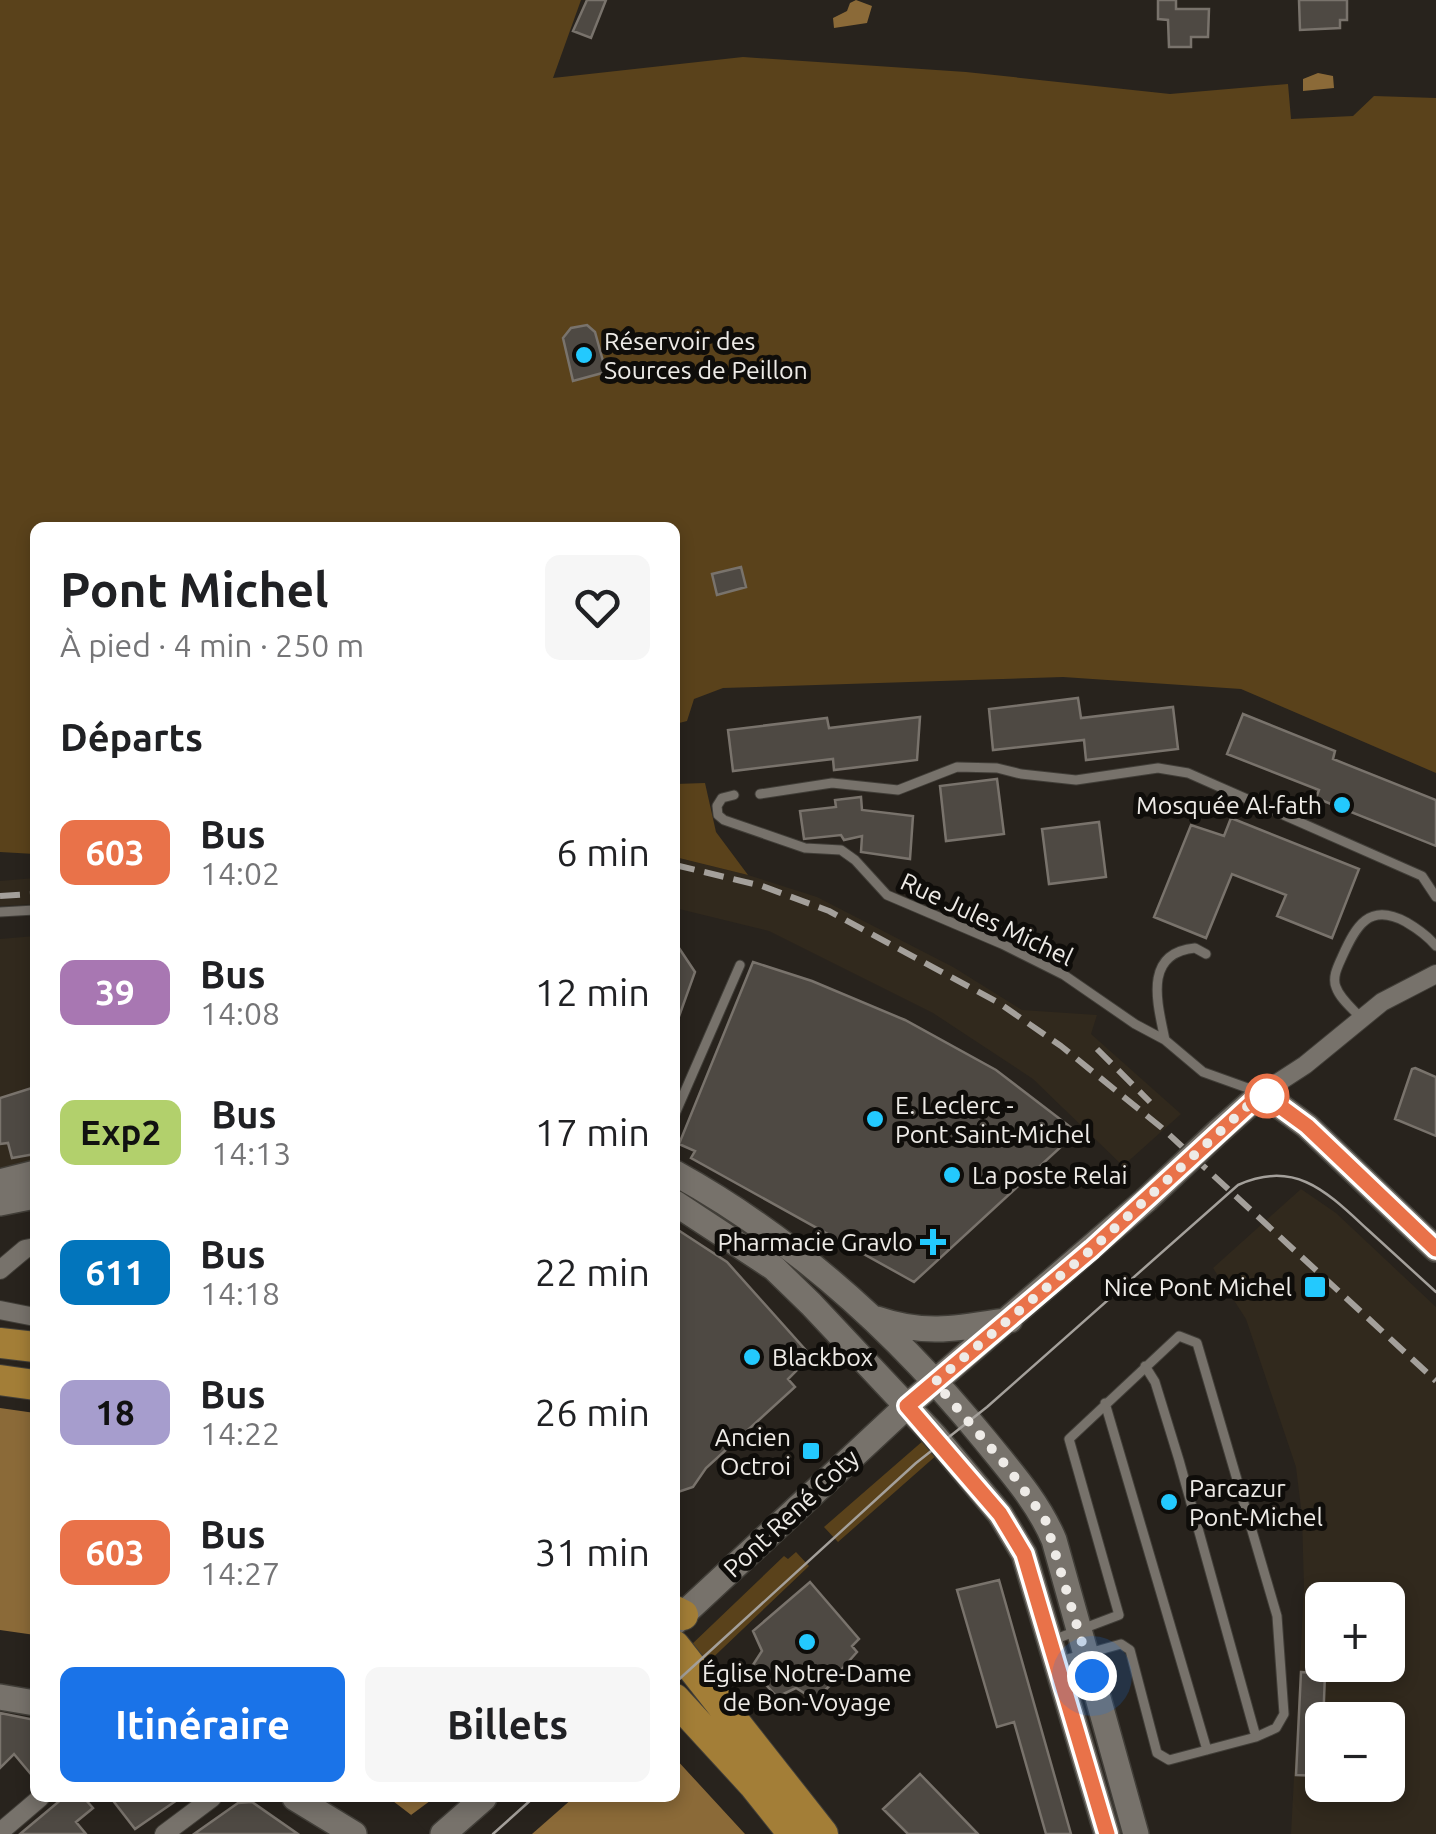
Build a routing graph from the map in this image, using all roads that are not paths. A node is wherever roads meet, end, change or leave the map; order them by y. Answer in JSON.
{"nodes":[{"id":1,"x":760,"y":794,"type":"dead end"},
{"id":2,"x":734,"y":796,"type":"dead end"},
{"id":3,"x":1436,"y":897,"type":"edge"},
{"id":4,"x":30,"y":910,"type":"edge"},
{"id":5,"x":0,"y":912,"type":"edge"},
{"id":6,"x":1436,"y":946,"type":"edge"},
{"id":7,"x":1206,"y":954,"type":"dead end"},
{"id":8,"x":740,"y":965,"type":"dead end"},
{"id":9,"x":1436,"y":974,"type":"edge"},
{"id":10,"x":1360,"y":1018,"type":"junction"},
{"id":11,"x":1166,"y":1040,"type":"junction"},
{"id":12,"x":1262,"y":1093,"type":"junction"},
{"id":13,"x":680,"y":1103,"type":"edge"},
{"id":14,"x":30,"y":1174,"type":"edge"},
{"id":15,"x":680,"y":1177,"type":"edge"},
{"id":16,"x":0,"y":1182,"type":"edge"},
{"id":17,"x":30,"y":1197,"type":"edge"},
{"id":18,"x":0,"y":1203,"type":"edge"},
{"id":19,"x":680,"y":1206,"type":"edge"},
{"id":20,"x":30,"y":1248,"type":"edge"},
{"id":21,"x":1436,"y":1249,"type":"edge"},
{"id":22,"x":0,"y":1270,"type":"edge"},
{"id":23,"x":0,"y":1310,"type":"edge"},
{"id":24,"x":30,"y":1316,"type":"edge"},
{"id":25,"x":870,"y":1316,"type":"junction"},
{"id":26,"x":1010,"y":1320,"type":"junction"},
{"id":27,"x":0,"y":1343,"type":"edge"},
{"id":28,"x":30,"y":1346,"type":"edge"},
{"id":29,"x":0,"y":1359,"type":"edge"},
{"id":30,"x":30,"y":1363,"type":"edge"},
{"id":31,"x":1144,"y":1366,"type":"junction"},
{"id":32,"x":0,"y":1380,"type":"edge"},
{"id":33,"x":935,"y":1382,"type":"junction"},
{"id":34,"x":30,"y":1384,"type":"edge"},
{"id":35,"x":0,"y":1392,"type":"edge"},
{"id":36,"x":30,"y":1397,"type":"edge"},
{"id":37,"x":1105,"y":1402,"type":"junction"},
{"id":38,"x":907,"y":1406,"type":"junction"},
{"id":39,"x":680,"y":1614,"type":"edge"},
{"id":40,"x":1083,"y":1642,"type":"junction"},
{"id":41,"x":1053,"y":1651,"type":"junction"},
{"id":42,"x":680,"y":1652,"type":"edge"},
{"id":43,"x":0,"y":1697,"type":"edge"},
{"id":44,"x":30,"y":1702,"type":"edge"},
{"id":45,"x":680,"y":1704,"type":"edge"},
{"id":46,"x":680,"y":1731,"type":"edge"},
{"id":47,"x":1256,"y":1736,"type":"junction"},
{"id":48,"x":1207,"y":1750,"type":"junction"},
{"id":49,"x":35,"y":1802,"type":"edge"},
{"id":50,"x":207,"y":1802,"type":"edge"},
{"id":51,"x":302,"y":1802,"type":"edge"},
{"id":52,"x":479,"y":1802,"type":"edge"},
{"id":53,"x":0,"y":1832,"type":"edge"},
{"id":54,"x":164,"y":1834,"type":"edge"},
{"id":55,"x":354,"y":1834,"type":"edge"},
{"id":56,"x":443,"y":1834,"type":"edge"},
{"id":57,"x":768,"y":1834,"type":"edge"},
{"id":58,"x":792,"y":1834,"type":"edge"},
{"id":59,"x":823,"y":1834,"type":"edge"},
{"id":60,"x":1107,"y":1834,"type":"edge"},
{"id":61,"x":1136,"y":1834,"type":"edge"}],
"edges":[{"from":1,"to":3,"type":"lane"},
{"from":2,"to":11,"type":"lane","name":"Rue Jules Michel"},
{"from":4,"to":5,"type":"lane"},
{"from":6,"to":10,"type":"lane"},
{"from":7,"to":11,"type":"lane"},
{"from":8,"to":13,"type":"lane"},
{"from":9,"to":10,"type":"street"},
{"from":10,"to":12,"type":"street"},
{"from":11,"to":12,"type":"lane","name":"Rue Jules Michel"},
{"from":12,"to":21,"type":"main road"},
{"from":12,"to":26,"type":"main road","name":"Pont René Coty","bridge":true},
{"from":14,"to":16,"type":"main road"},
{"from":15,"to":25,"type":"main road"},
{"from":17,"to":18,"type":"main road"},
{"from":19,"to":38,"type":"main road"},
{"from":20,"to":22,"type":"street"},
{"from":23,"to":24,"type":"street"},
{"from":25,"to":26,"type":"main road"},
{"from":25,"to":33,"type":"main road"},
{"from":26,"to":33,"type":"main road","name":"Pont René Coty"},
{"from":27,"to":28,"type":"main road"},
{"from":29,"to":30,"type":"main road"},
{"from":31,"to":37,"type":"lane"},
{"from":31,"to":47,"type":"lane"},
{"from":31,"to":47,"type":"lane"},
{"from":32,"to":34,"type":"main road"},
{"from":33,"to":38,"type":"main road","name":"Pont René Coty"},
{"from":33,"to":40,"type":"main road"},
{"from":35,"to":36,"type":"main road"},
{"from":37,"to":40,"type":"lane"},
{"from":37,"to":48,"type":"lane"},
{"from":38,"to":39,"type":"main road","name":"Pont René Coty"},
{"from":38,"to":41,"type":"main road"},
{"from":40,"to":41,"type":"lane"},
{"from":40,"to":41,"type":"lane"},
{"from":40,"to":48,"type":"lane"},
{"from":40,"to":61,"type":"main road"},
{"from":41,"to":60,"type":"main road"},
{"from":42,"to":59,"type":"main road"},
{"from":43,"to":44,"type":"main road"},
{"from":45,"to":58,"type":"main road"},
{"from":46,"to":57,"type":"main road"},
{"from":47,"to":48,"type":"lane"},
{"from":49,"to":53,"type":"street"},
{"from":50,"to":54,"type":"street"},
{"from":51,"to":55,"type":"main road"},
{"from":52,"to":56,"type":"main road"}]}
